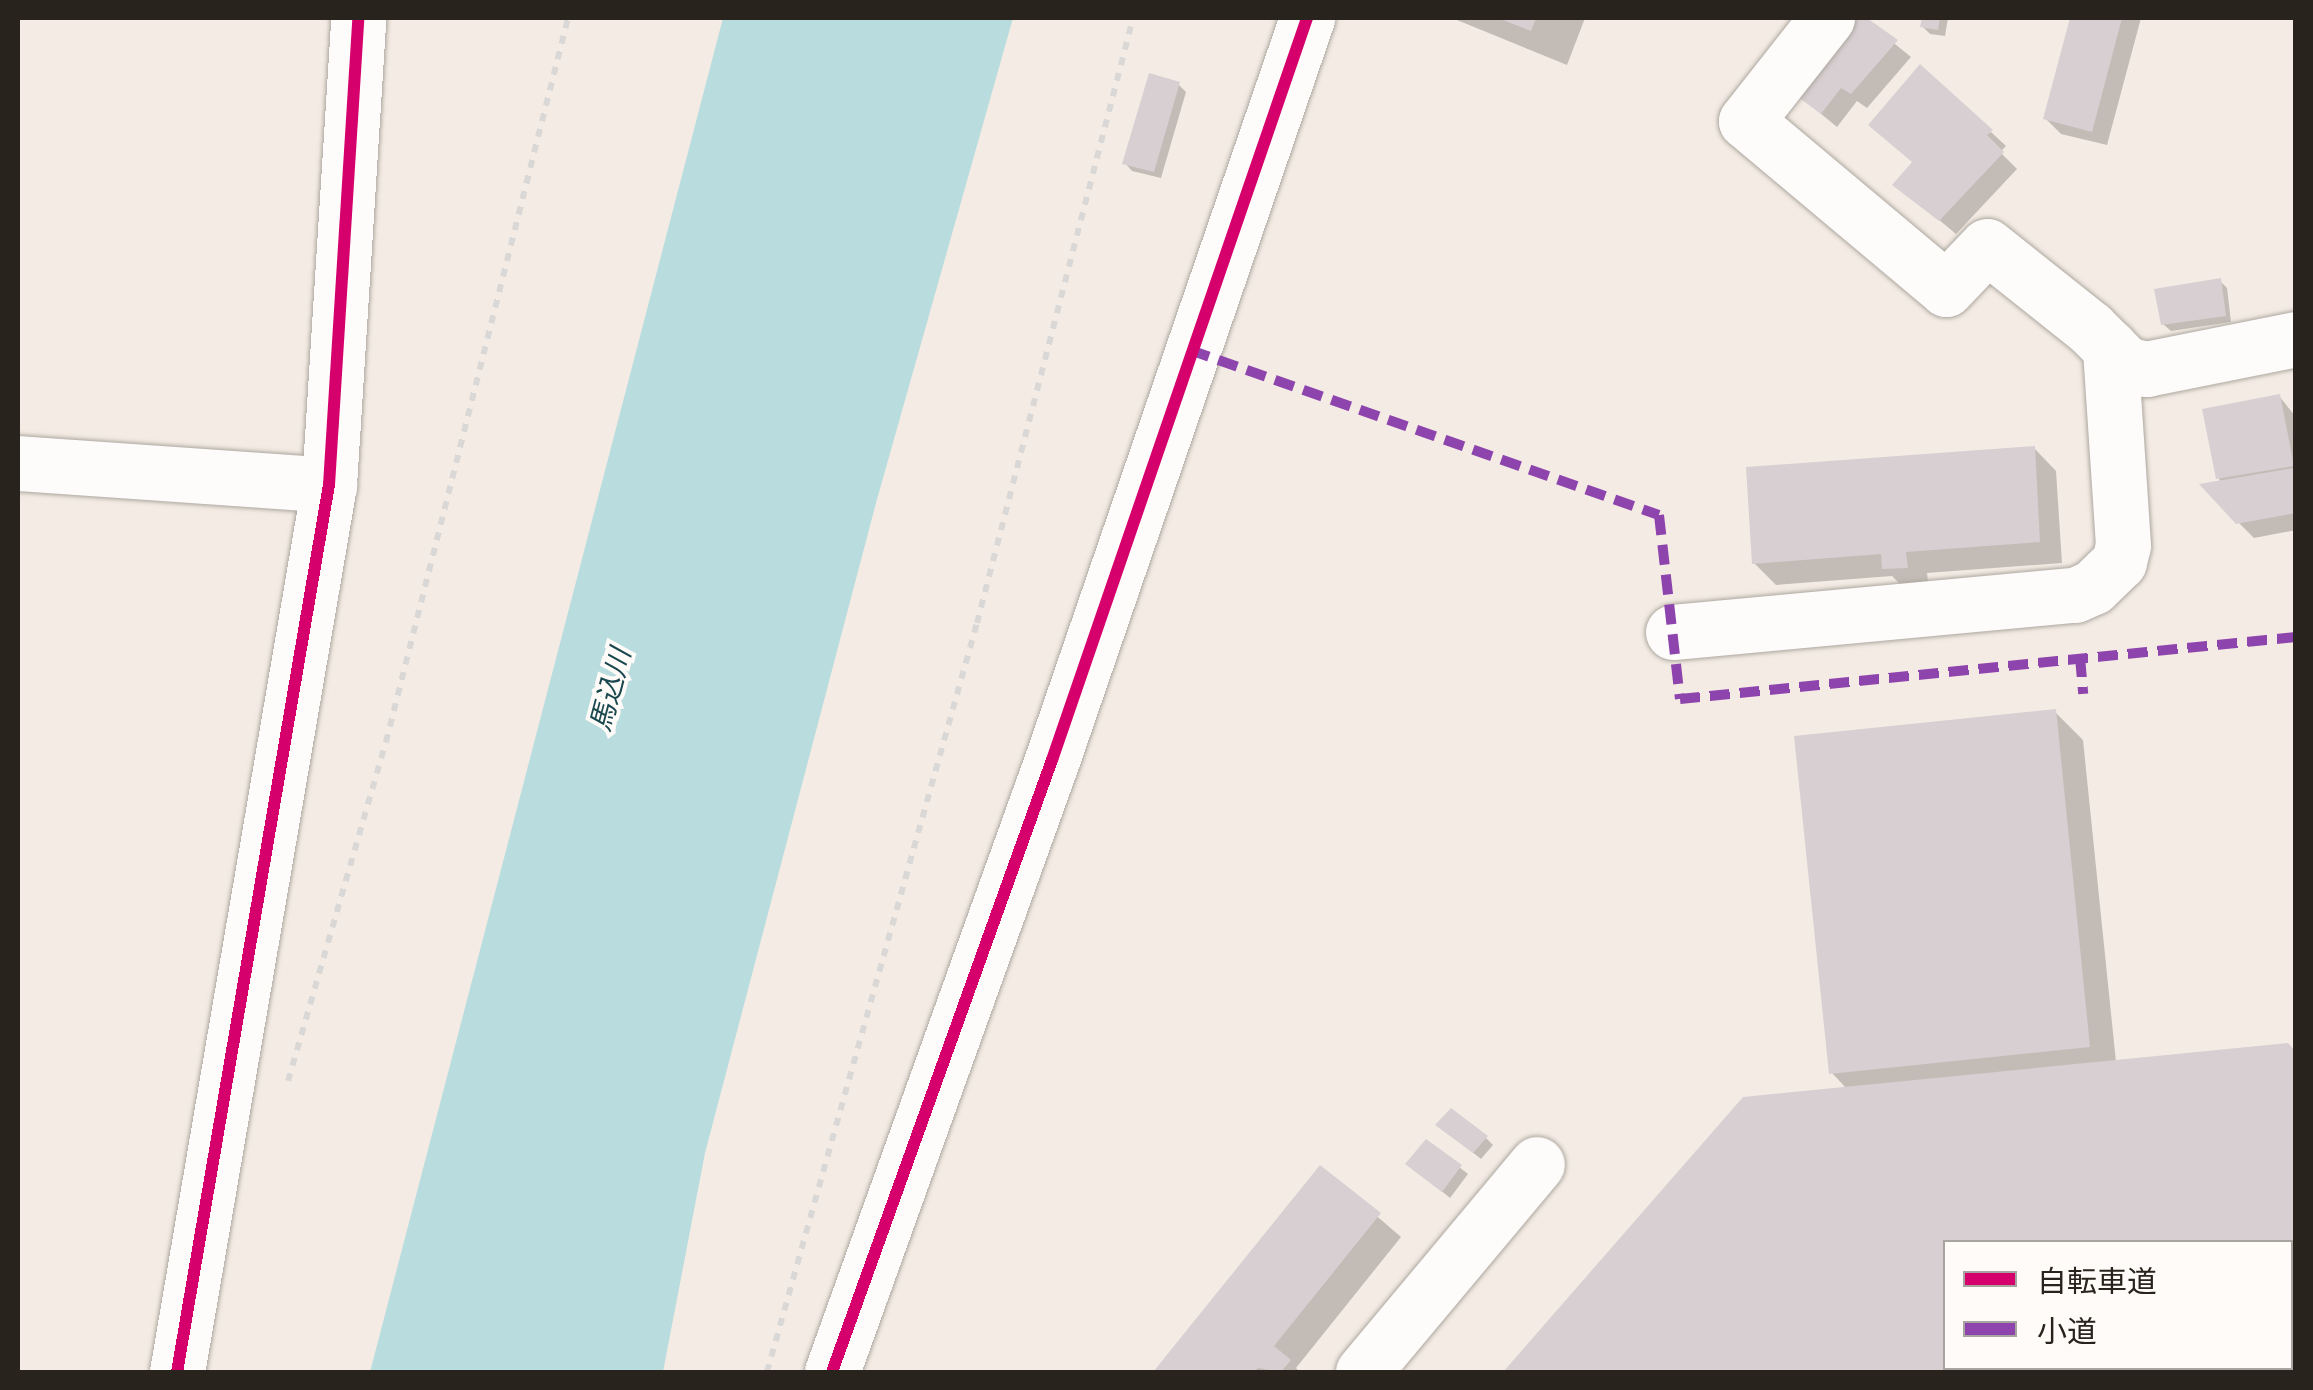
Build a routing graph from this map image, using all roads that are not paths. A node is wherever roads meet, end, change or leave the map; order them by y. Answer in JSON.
{"nodes":[{"id":1,"x":358,"y":18,"type":"edge"},
{"id":2,"x":1307,"y":18,"type":"edge"},
{"id":3,"x":1827,"y":18,"type":"edge"},
{"id":4,"x":2296,"y":339,"type":"edge"},
{"id":5,"x":2110,"y":347,"type":"junction"},
{"id":6,"x":18,"y":463,"type":"edge"},
{"id":7,"x":329,"y":485,"type":"junction"},
{"id":8,"x":1674,"y":632,"type":"dead end"},
{"id":9,"x":1537,"y":1164,"type":"dead end"},
{"id":10,"x":177,"y":1372,"type":"edge"},
{"id":11,"x":832,"y":1372,"type":"edge"},
{"id":12,"x":1363,"y":1372,"type":"edge"}],
"edges":[{"from":1,"to":7,"type":"street"},
{"from":2,"to":11,"type":"street"},
{"from":3,"to":5,"type":"street"},
{"from":4,"to":5,"type":"street"},
{"from":5,"to":8,"type":"street"},
{"from":6,"to":7,"type":"street"},
{"from":7,"to":10,"type":"street"},
{"from":9,"to":12,"type":"street"}]}
